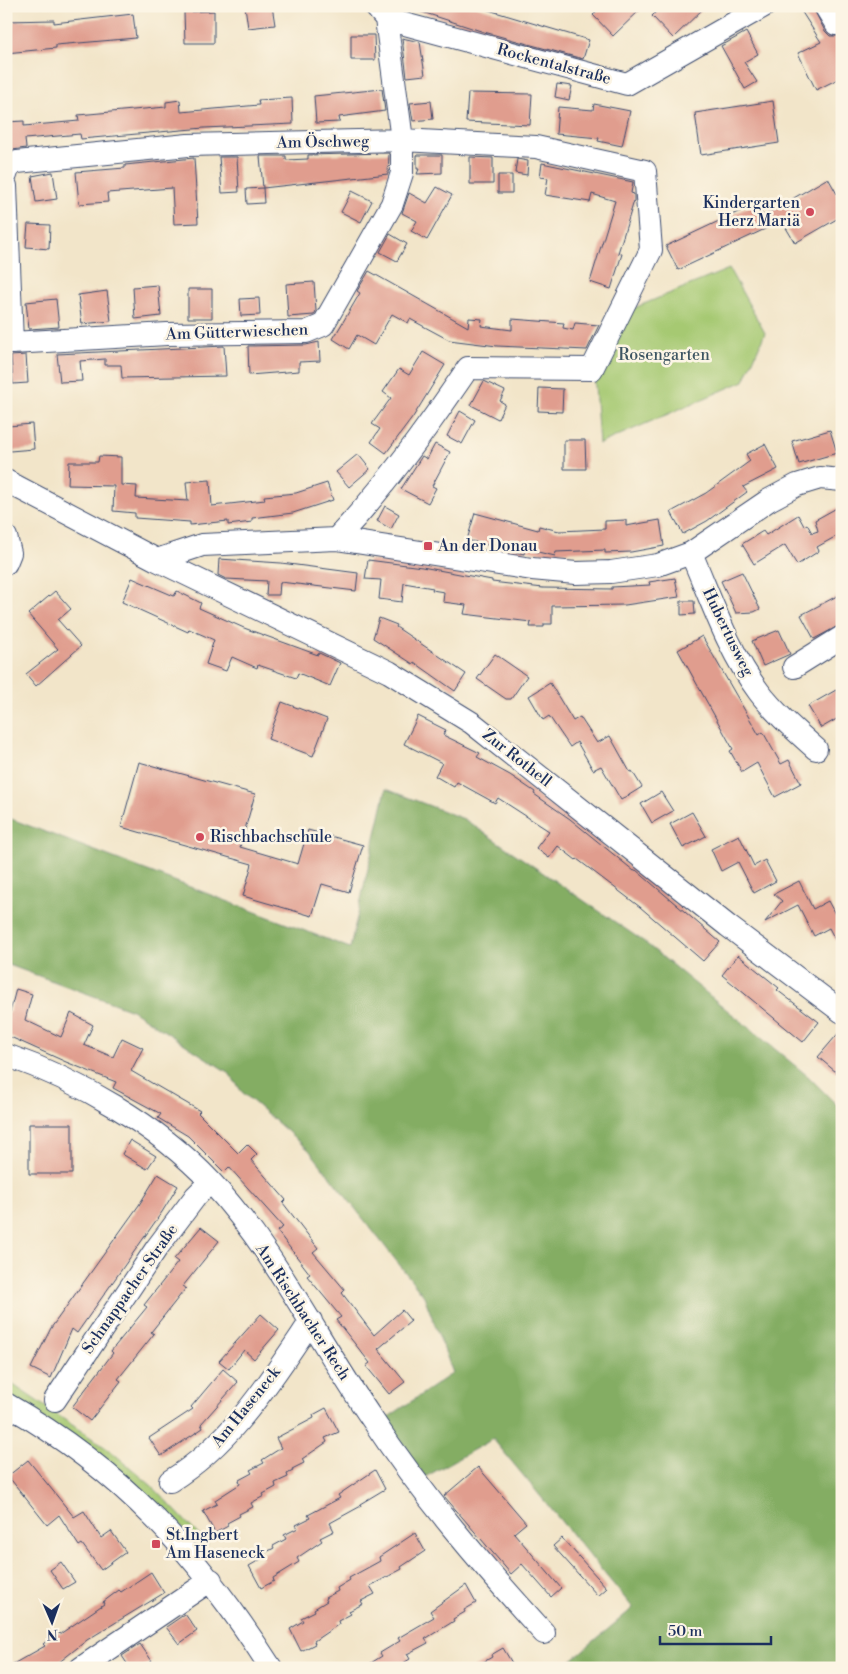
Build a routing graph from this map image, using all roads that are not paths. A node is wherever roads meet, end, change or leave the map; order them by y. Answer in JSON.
{"nodes":[{"id":1,"x":764,"y":6,"type":"edge"},
{"id":2,"x":381,"y":13,"type":"edge"},
{"id":3,"x":402,"y":140,"type":"junction"},
{"id":4,"x":6,"y":175,"type":"edge"},
{"id":5,"x":6,"y":186,"type":"edge"},
{"id":6,"x":9,"y":342,"type":"edge"},
{"id":7,"x":842,"y":480,"type":"edge"},
{"id":8,"x":6,"y":481,"type":"edge"},
{"id":9,"x":6,"y":536,"type":"edge"},
{"id":10,"x":336,"y":539,"type":"junction"},
{"id":11,"x":691,"y":553,"type":"junction"},
{"id":12,"x":158,"y":560,"type":"junction"},
{"id":13,"x":6,"y":563,"type":"edge"},
{"id":14,"x":842,"y":637,"type":"edge"},
{"id":15,"x":794,"y":667,"type":"dead end"},
{"id":16,"x":816,"y":749,"type":"dead end"},
{"id":17,"x":842,"y":1012,"type":"edge"},
{"id":18,"x":6,"y":1055,"type":"edge"},
{"id":19,"x":210,"y":1182,"type":"junction"},
{"id":20,"x":311,"y":1321,"type":"junction"},
{"id":21,"x":55,"y":1400,"type":"dead end"},
{"id":22,"x":6,"y":1404,"type":"edge"},
{"id":23,"x":170,"y":1481,"type":"dead end"},
{"id":24,"x":211,"y":1580,"type":"junction"},
{"id":25,"x":544,"y":1633,"type":"dead end"},
{"id":26,"x":81,"y":1668,"type":"edge"},
{"id":27,"x":271,"y":1668,"type":"edge"}],
"edges":[{"from":1,"to":2,"type":"street","name":"Rockentalstraße"},
{"from":2,"to":3,"type":"street","name":"Am Gütterwieschen"},
{"from":3,"to":4,"type":"street","name":"Am Öschweg"},
{"from":3,"to":6,"type":"street","name":"Am Gütterwieschen"},
{"from":3,"to":10,"type":"street","name":"Am Öschweg"},
{"from":5,"to":6,"type":"street"},
{"from":7,"to":11,"type":"street"},
{"from":8,"to":12,"type":"street","name":"Zur Rothell"},
{"from":9,"to":13,"type":"street"},
{"from":10,"to":11,"type":"street"},
{"from":10,"to":12,"type":"street"},
{"from":11,"to":16,"type":"street","name":"Hubertusweg"},
{"from":12,"to":17,"type":"street","name":"Zur Rothell"},
{"from":14,"to":15,"type":"street"},
{"from":18,"to":19,"type":"street","name":"Am Rischbacher Rech"},
{"from":19,"to":20,"type":"street","name":"Am Rischbacher Rech"},
{"from":19,"to":21,"type":"street","name":"Schnappacher Straße"},
{"from":20,"to":23,"type":"street","name":"Am Haseneck"},
{"from":20,"to":25,"type":"street","name":"Am Rischbacher Rech"},
{"from":22,"to":24,"type":"street"},
{"from":24,"to":26,"type":"street"},
{"from":24,"to":27,"type":"street"}]}
